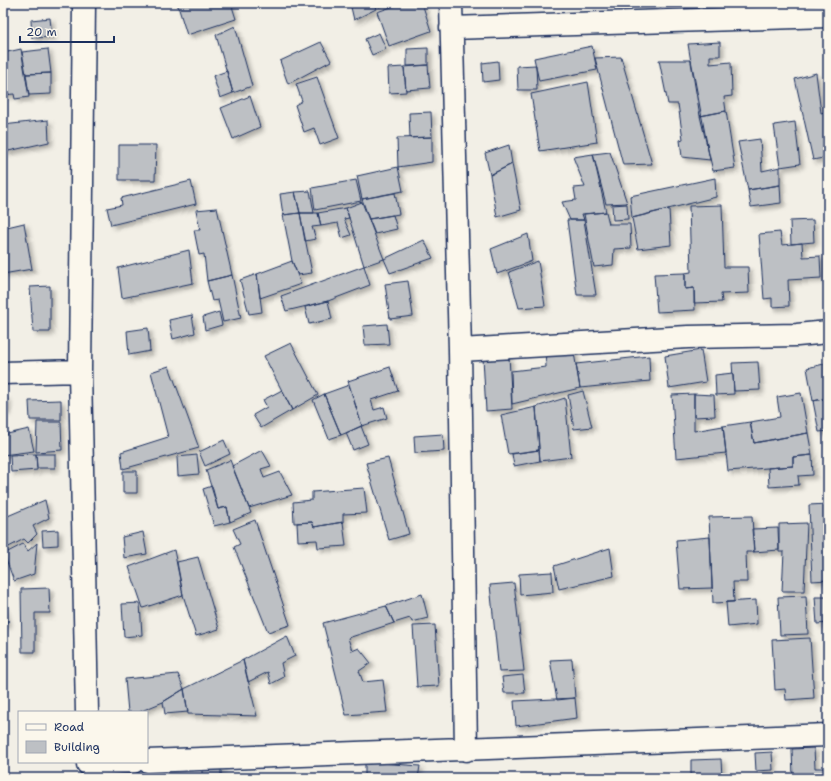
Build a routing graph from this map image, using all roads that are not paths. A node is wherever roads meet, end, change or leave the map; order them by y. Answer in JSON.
{"nodes":[{"id":1,"x":84,"y":3,"type":"edge"},
{"id":2,"x":451,"y":3,"type":"edge"},
{"id":3,"x":828,"y":16,"type":"edge"},
{"id":4,"x":451,"y":28,"type":"junction"},
{"id":5,"x":828,"y":332,"type":"edge"},
{"id":6,"x":460,"y":350,"type":"junction"},
{"id":7,"x":80,"y":371,"type":"junction"},
{"id":8,"x":3,"y":373,"type":"edge"},
{"id":9,"x":86,"y":711,"type":"edge"},
{"id":10,"x":828,"y":735,"type":"edge"},
{"id":11,"x":466,"y":750,"type":"junction"},
{"id":12,"x":148,"y":762,"type":"edge"},
{"id":13,"x":126,"y":763,"type":"edge"},
{"id":14,"x":88,"y":768,"type":"edge"}],
"edges":[{"from":1,"to":7,"type":"street"},
{"from":2,"to":4,"type":"street"},
{"from":3,"to":4,"type":"street"},
{"from":4,"to":6,"type":"street"},
{"from":5,"to":6,"type":"street"},
{"from":6,"to":11,"type":"street"},
{"from":7,"to":8,"type":"street"},
{"from":7,"to":9,"type":"street"},
{"from":10,"to":11,"type":"street"},
{"from":11,"to":12,"type":"street"},
{"from":13,"to":14,"type":"street"}]}
